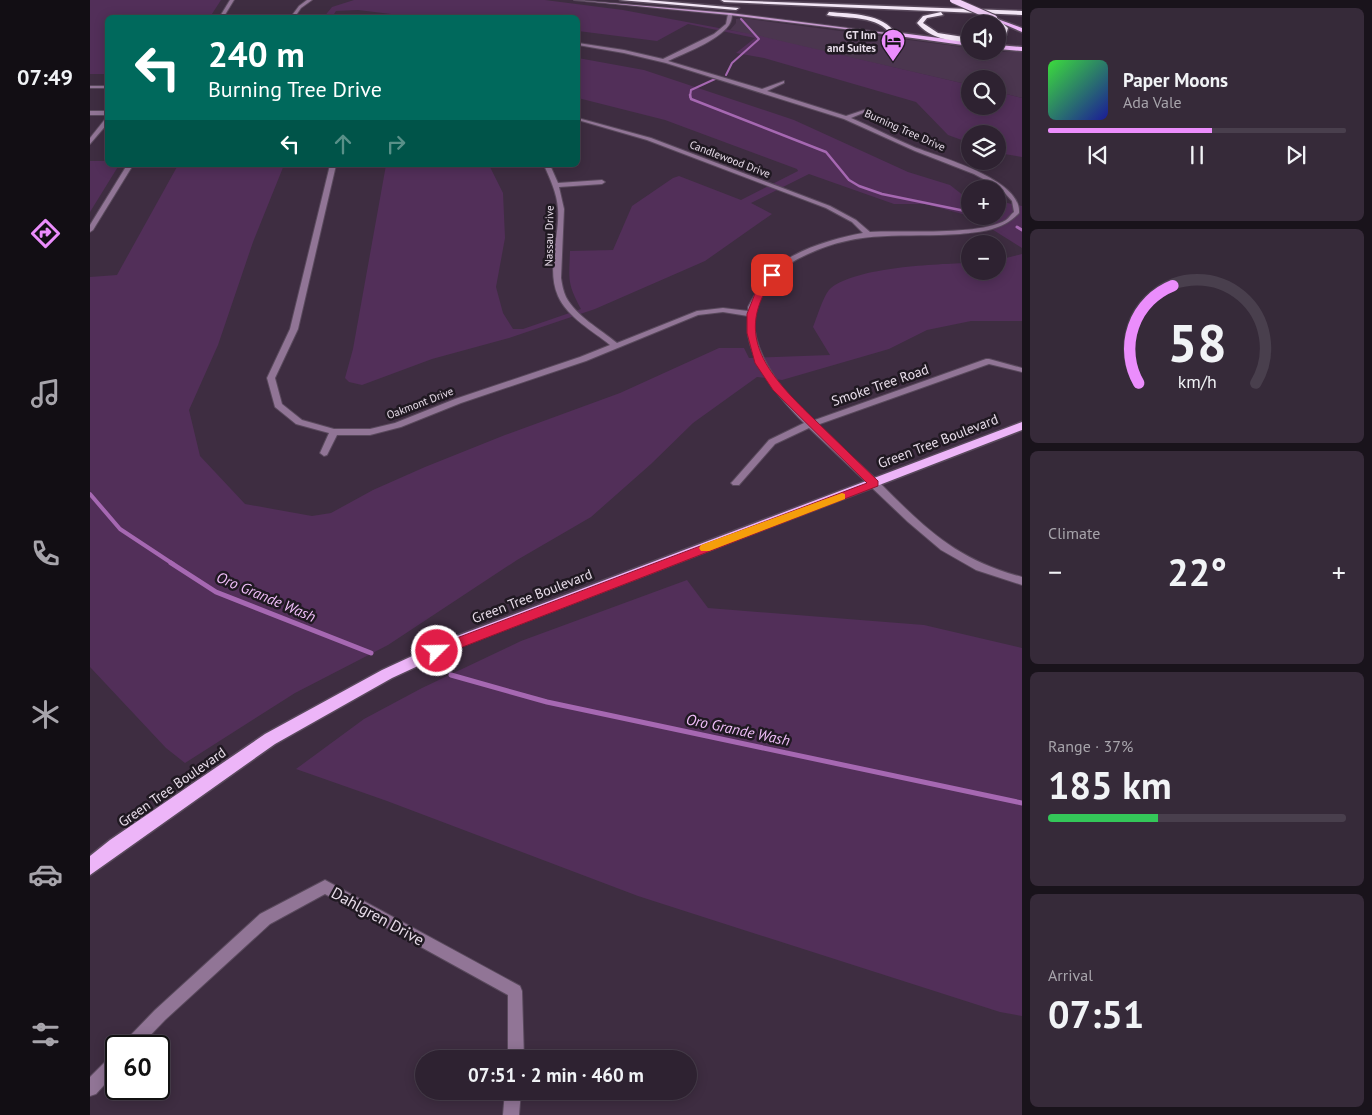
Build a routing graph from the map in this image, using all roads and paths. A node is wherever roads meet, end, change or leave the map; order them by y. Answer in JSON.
{"nodes":[{"id":1,"x":232,"y":0,"type":"edge"},
{"id":2,"x":310,"y":0,"type":"edge"},
{"id":3,"x":576,"y":0,"type":"edge"},
{"id":4,"x":623,"y":0,"type":"edge"},
{"id":5,"x":724,"y":0,"type":"edge"},
{"id":6,"x":821,"y":0,"type":"edge"},
{"id":7,"x":952,"y":0,"type":"edge"},
{"id":8,"x":1022,"y":7,"type":"edge"},
{"id":9,"x":785,"y":10,"type":"dead end"},
{"id":10,"x":824,"y":13,"type":"dead end"},
{"id":11,"x":730,"y":14,"type":"junction"},
{"id":12,"x":1022,"y":14,"type":"edge"},
{"id":13,"x":223,"y":15,"type":"edge"},
{"id":14,"x":294,"y":15,"type":"edge"},
{"id":15,"x":987,"y":15,"type":"edge"},
{"id":16,"x":1006,"y":23,"type":"edge"},
{"id":17,"x":1022,"y":30,"type":"edge"},
{"id":18,"x":893,"y":34,"type":"junction"},
{"id":19,"x":961,"y":39,"type":"edge"},
{"id":20,"x":961,"y":43,"type":"edge"},
{"id":21,"x":580,"y":44,"type":"edge"},
{"id":22,"x":1006,"y":48,"type":"edge"},
{"id":23,"x":1022,"y":49,"type":"edge"},
{"id":24,"x":665,"y":60,"type":"junction"},
{"id":25,"x":782,"y":82,"type":"dead end"},
{"id":26,"x":90,"y":87,"type":"edge"},
{"id":27,"x":105,"y":87,"type":"edge"},
{"id":28,"x":762,"y":91,"type":"junction"},
{"id":29,"x":868,"y":109,"type":"dead end"},
{"id":30,"x":90,"y":113,"type":"edge"},
{"id":31,"x":105,"y":113,"type":"edge"},
{"id":32,"x":847,"y":118,"type":"junction"},
{"id":33,"x":580,"y":120,"type":"edge"},
{"id":34,"x":105,"y":123,"type":"edge"},
{"id":35,"x":90,"y":142,"type":"edge"},
{"id":36,"x":129,"y":167,"type":"edge"},
{"id":37,"x":333,"y":167,"type":"edge"},
{"id":38,"x":548,"y":167,"type":"edge"},
{"id":39,"x":602,"y":182,"type":"dead end"},
{"id":40,"x":556,"y":185,"type":"junction"},
{"id":41,"x":90,"y":230,"type":"edge"},
{"id":42,"x":868,"y":234,"type":"junction"},
{"id":43,"x":752,"y":314,"type":"junction"},
{"id":44,"x":616,"y":346,"type":"junction"},
{"id":45,"x":1022,"y":370,"type":"edge"},
{"id":46,"x":811,"y":424,"type":"junction"},
{"id":47,"x":1022,"y":426,"type":"edge"},
{"id":48,"x":334,"y":432,"type":"junction"},
{"id":49,"x":324,"y":454,"type":"dead end"},
{"id":50,"x":736,"y":483,"type":"dead end"},
{"id":51,"x":875,"y":484,"type":"junction"},
{"id":52,"x":1022,"y":581,"type":"edge"},
{"id":53,"x":90,"y":867,"type":"edge"},
{"id":54,"x":141,"y":1035,"type":"edge"},
{"id":55,"x":516,"y":1050,"type":"edge"},
{"id":56,"x":105,"y":1072,"type":"edge"},
{"id":57,"x":90,"y":1088,"type":"edge"},
{"id":58,"x":512,"y":1100,"type":"edge"},
{"id":59,"x":511,"y":1115,"type":"edge"}],
"edges":[{"from":1,"to":13,"type":"street"},
{"from":2,"to":14,"type":"street"},
{"from":3,"to":11,"type":"main road"},
{"from":4,"to":9,"type":"highway"},
{"from":5,"to":12,"type":"highway"},
{"from":6,"to":8,"type":"highway"},
{"from":7,"to":15,"type":"highway","bridge":true},
{"from":10,"to":18,"type":"highway"},
{"from":11,"to":18,"type":"main road"},
{"from":11,"to":24,"type":"street"},
{"from":12,"to":19,"type":"highway"},
{"from":16,"to":17,"type":"main road"},
{"from":18,"to":20,"type":"main road"},
{"from":21,"to":24,"type":"street","name":"Burning Tree Drive"},
{"from":22,"to":23,"type":"main road"},
{"from":24,"to":28,"type":"street","name":"Burning Tree Drive"},
{"from":25,"to":28,"type":"street"},
{"from":26,"to":27,"type":"street"},
{"from":28,"to":32,"type":"street","name":"Burning Tree Drive"},
{"from":29,"to":32,"type":"street"},
{"from":30,"to":31,"type":"street"},
{"from":32,"to":42,"type":"street","name":"Burning Tree Drive"},
{"from":33,"to":42,"type":"street","name":"Candlewood Drive"},
{"from":34,"to":35,"type":"street"},
{"from":36,"to":41,"type":"street"},
{"from":37,"to":48,"type":"street","name":"Oakmont Drive"},
{"from":38,"to":40,"type":"street","name":"Nassau Drive"},
{"from":39,"to":40,"type":"street"},
{"from":40,"to":44,"type":"street","name":"Nassau Drive"},
{"from":42,"to":43,"type":"street","name":"Burning Tree Drive"},
{"from":43,"to":44,"type":"street","name":"Oakmont Drive"},
{"from":43,"to":46,"type":"street","name":"Burning Tree Drive"},
{"from":44,"to":48,"type":"street","name":"Oakmont Drive"},
{"from":45,"to":46,"type":"street","name":"Smoke Tree Road"},
{"from":46,"to":50,"type":"street","name":"Smoke Tree Road"},
{"from":46,"to":51,"type":"street","name":"Burning Tree Drive"},
{"from":47,"to":51,"type":"main road","name":"Green Tree Boulevard"},
{"from":48,"to":49,"type":"street"},
{"from":51,"to":52,"type":"street","name":"Burning Tree Drive"},
{"from":51,"to":53,"type":"main road","name":"Green Tree Boulevard"},
{"from":54,"to":55,"type":"street","name":"Dahlgren Drive"},
{"from":56,"to":57,"type":"street"},
{"from":58,"to":59,"type":"street"}]}
